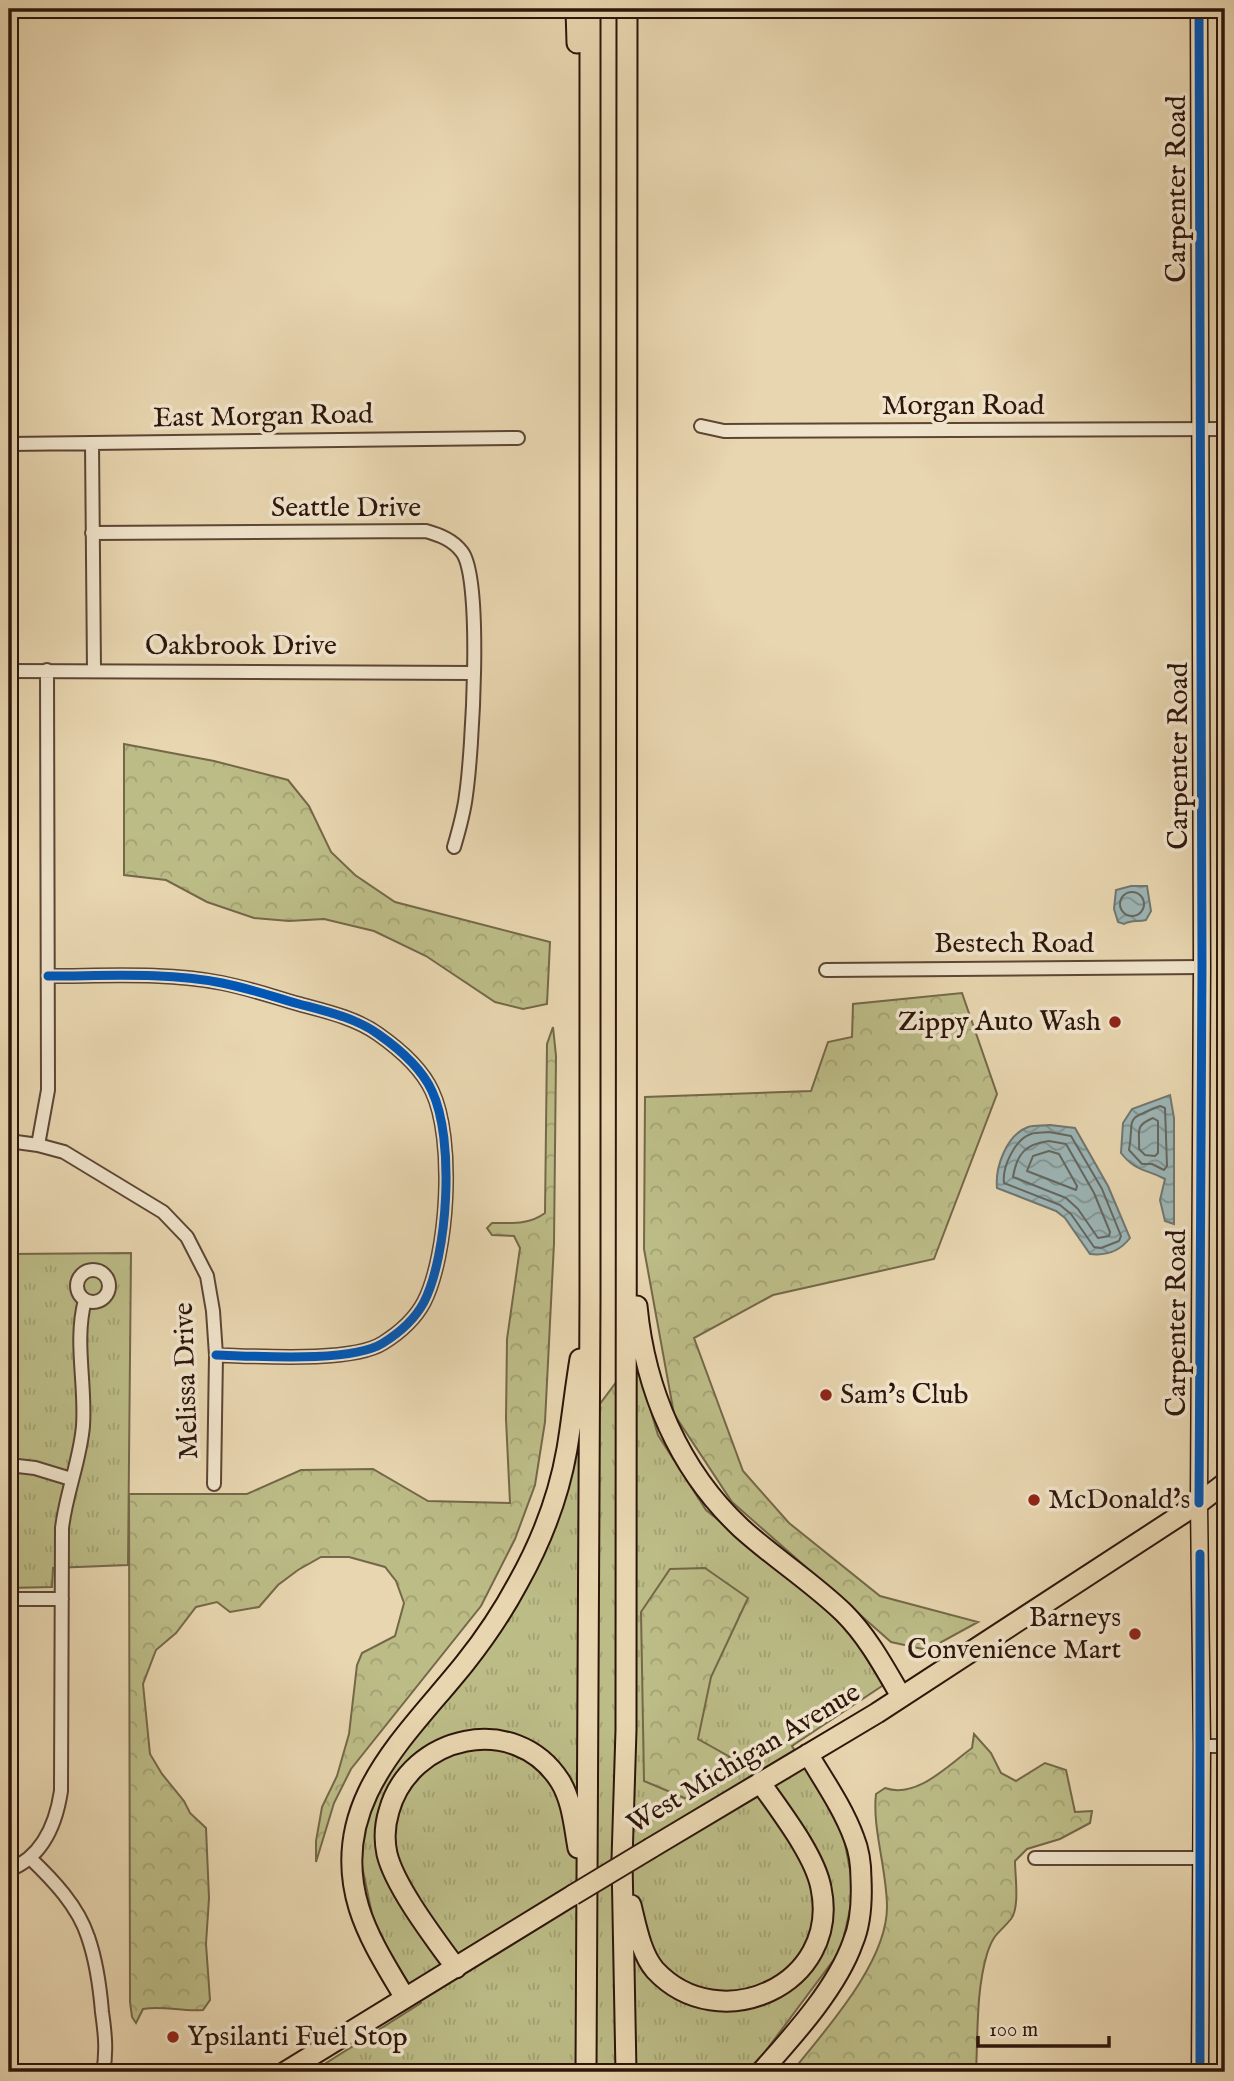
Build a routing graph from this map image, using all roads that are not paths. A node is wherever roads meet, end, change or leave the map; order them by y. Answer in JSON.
{"nodes":[{"id":1,"x":576,"y":9,"type":"edge"},
{"id":2,"x":590,"y":9,"type":"edge"},
{"id":3,"x":626,"y":9,"type":"edge"},
{"id":4,"x":1199,"y":9,"type":"edge"},
{"id":5,"x":589,"y":207,"type":"junction"},
{"id":6,"x":701,"y":426,"type":"dead end"},
{"id":7,"x":1201,"y":429,"type":"junction"},
{"id":8,"x":1225,"y":429,"type":"edge"},
{"id":9,"x":518,"y":438,"type":"dead end"},
{"id":10,"x":92,"y":443,"type":"junction"},
{"id":11,"x":9,"y":444,"type":"edge"},
{"id":12,"x":92,"y":533,"type":"junction"},
{"id":13,"x":9,"y":670,"type":"edge"},
{"id":14,"x":47,"y":670,"type":"junction"},
{"id":15,"x":93,"y":670,"type":"junction"},
{"id":16,"x":473,"y":673,"type":"junction"},
{"id":17,"x":454,"y":847,"type":"dead end"},
{"id":18,"x":1202,"y":967,"type":"junction"},
{"id":19,"x":826,"y":970,"type":"dead end"},
{"id":20,"x":48,"y":975,"type":"junction"},
{"id":21,"x":9,"y":1141,"type":"edge"},
{"id":22,"x":38,"y":1145,"type":"junction"},
{"id":23,"x":627,"y":1193,"type":"junction"},
{"id":24,"x":590,"y":1299,"type":"junction"},
{"id":25,"x":85,"y":1300,"type":"dead end"},
{"id":26,"x":216,"y":1355,"type":"junction"},
{"id":27,"x":9,"y":1465,"type":"edge"},
{"id":28,"x":71,"y":1479,"type":"junction"},
{"id":29,"x":214,"y":1483,"type":"dead end"},
{"id":30,"x":1225,"y":1483,"type":"edge"},
{"id":31,"x":1199,"y":1503,"type":"junction"},
{"id":32,"x":9,"y":1599,"type":"edge"},
{"id":33,"x":62,"y":1599,"type":"junction"},
{"id":34,"x":901,"y":1696,"type":"junction"},
{"id":35,"x":1202,"y":1746,"type":"junction"},
{"id":36,"x":1225,"y":1746,"type":"edge"},
{"id":37,"x":808,"y":1754,"type":"junction"},
{"id":38,"x":760,"y":1782,"type":"junction"},
{"id":39,"x":30,"y":1858,"type":"junction"},
{"id":40,"x":1035,"y":1858,"type":"dead end"},
{"id":41,"x":1201,"y":1858,"type":"junction"},
{"id":42,"x":622,"y":1860,"type":"junction"},
{"id":43,"x":9,"y":1870,"type":"edge"},
{"id":44,"x":580,"y":1899,"type":"junction"},
{"id":45,"x":456,"y":1968,"type":"junction"},
{"id":46,"x":405,"y":1998,"type":"junction"},
{"id":47,"x":103,"y":2072,"type":"edge"},
{"id":48,"x":285,"y":2072,"type":"edge"},
{"id":49,"x":586,"y":2072,"type":"edge"},
{"id":50,"x":626,"y":2072,"type":"edge"},
{"id":51,"x":761,"y":2072,"type":"edge"},
{"id":52,"x":1200,"y":2072,"type":"edge"}],
"edges":[{"from":1,"to":5,"type":"highway"},
{"from":2,"to":5,"type":"highway"},
{"from":3,"to":23,"type":"highway"},
{"from":4,"to":7,"type":"main road","name":"Carpenter Road"},
{"from":5,"to":24,"type":"highway"},
{"from":6,"to":7,"type":"street","name":"Morgan Road"},
{"from":7,"to":8,"type":"street","name":"Morgan Road"},
{"from":7,"to":18,"type":"main road","name":"Carpenter Road"},
{"from":9,"to":10,"type":"street","name":"East Morgan Road"},
{"from":10,"to":11,"type":"street","name":"East Morgan Road"},
{"from":10,"to":12,"type":"street"},
{"from":12,"to":15,"type":"street"},
{"from":12,"to":16,"type":"street","name":"Seattle Drive"},
{"from":13,"to":14,"type":"street","name":"Oakbrook Drive"},
{"from":14,"to":15,"type":"street","name":"Oakbrook Drive"},
{"from":14,"to":20,"type":"street"},
{"from":15,"to":16,"type":"street","name":"Oakbrook Drive"},
{"from":16,"to":17,"type":"street","name":"Seattle Drive"},
{"from":18,"to":19,"type":"street","name":"Bestech Road"},
{"from":18,"to":31,"type":"main road","name":"Carpenter Road"},
{"from":20,"to":22,"type":"street"},
{"from":20,"to":26,"type":"street"},
{"from":21,"to":22,"type":"street","name":"Melissa Drive"},
{"from":22,"to":26,"type":"street","name":"Melissa Drive"},
{"from":23,"to":34,"type":"highway"},
{"from":23,"to":42,"type":"highway"},
{"from":24,"to":44,"type":"highway"},
{"from":24,"to":46,"type":"highway"},
{"from":25,"to":28,"type":"street"},
{"from":26,"to":29,"type":"street","name":"Melissa Drive"},
{"from":27,"to":28,"type":"street"},
{"from":28,"to":33,"type":"street"},
{"from":30,"to":31,"type":"highway","name":"West Michigan Avenue"},
{"from":31,"to":34,"type":"highway","name":"West Michigan Avenue"},
{"from":31,"to":35,"type":"main road","name":"Carpenter Road"},
{"from":32,"to":33,"type":"street"},
{"from":33,"to":39,"type":"street"},
{"from":34,"to":37,"type":"highway","name":"West Michigan Avenue"},
{"from":35,"to":36,"type":"street"},
{"from":35,"to":41,"type":"main road","name":"Carpenter Road"},
{"from":37,"to":38,"type":"highway","name":"West Michigan Avenue"},
{"from":37,"to":51,"type":"highway"},
{"from":38,"to":42,"type":"highway"},
{"from":38,"to":44,"type":"highway","name":"West Michigan Avenue","bridge":true},
{"from":39,"to":43,"type":"street"},
{"from":39,"to":47,"type":"street"},
{"from":40,"to":41,"type":"street"},
{"from":41,"to":52,"type":"main road","name":"Carpenter Road"},
{"from":42,"to":50,"type":"highway"},
{"from":44,"to":45,"type":"highway","name":"West Michigan Avenue"},
{"from":44,"to":45,"type":"highway"},
{"from":44,"to":49,"type":"highway"},
{"from":45,"to":46,"type":"highway","name":"West Michigan Avenue"},
{"from":46,"to":48,"type":"highway","name":"West Michigan Avenue"}]}
